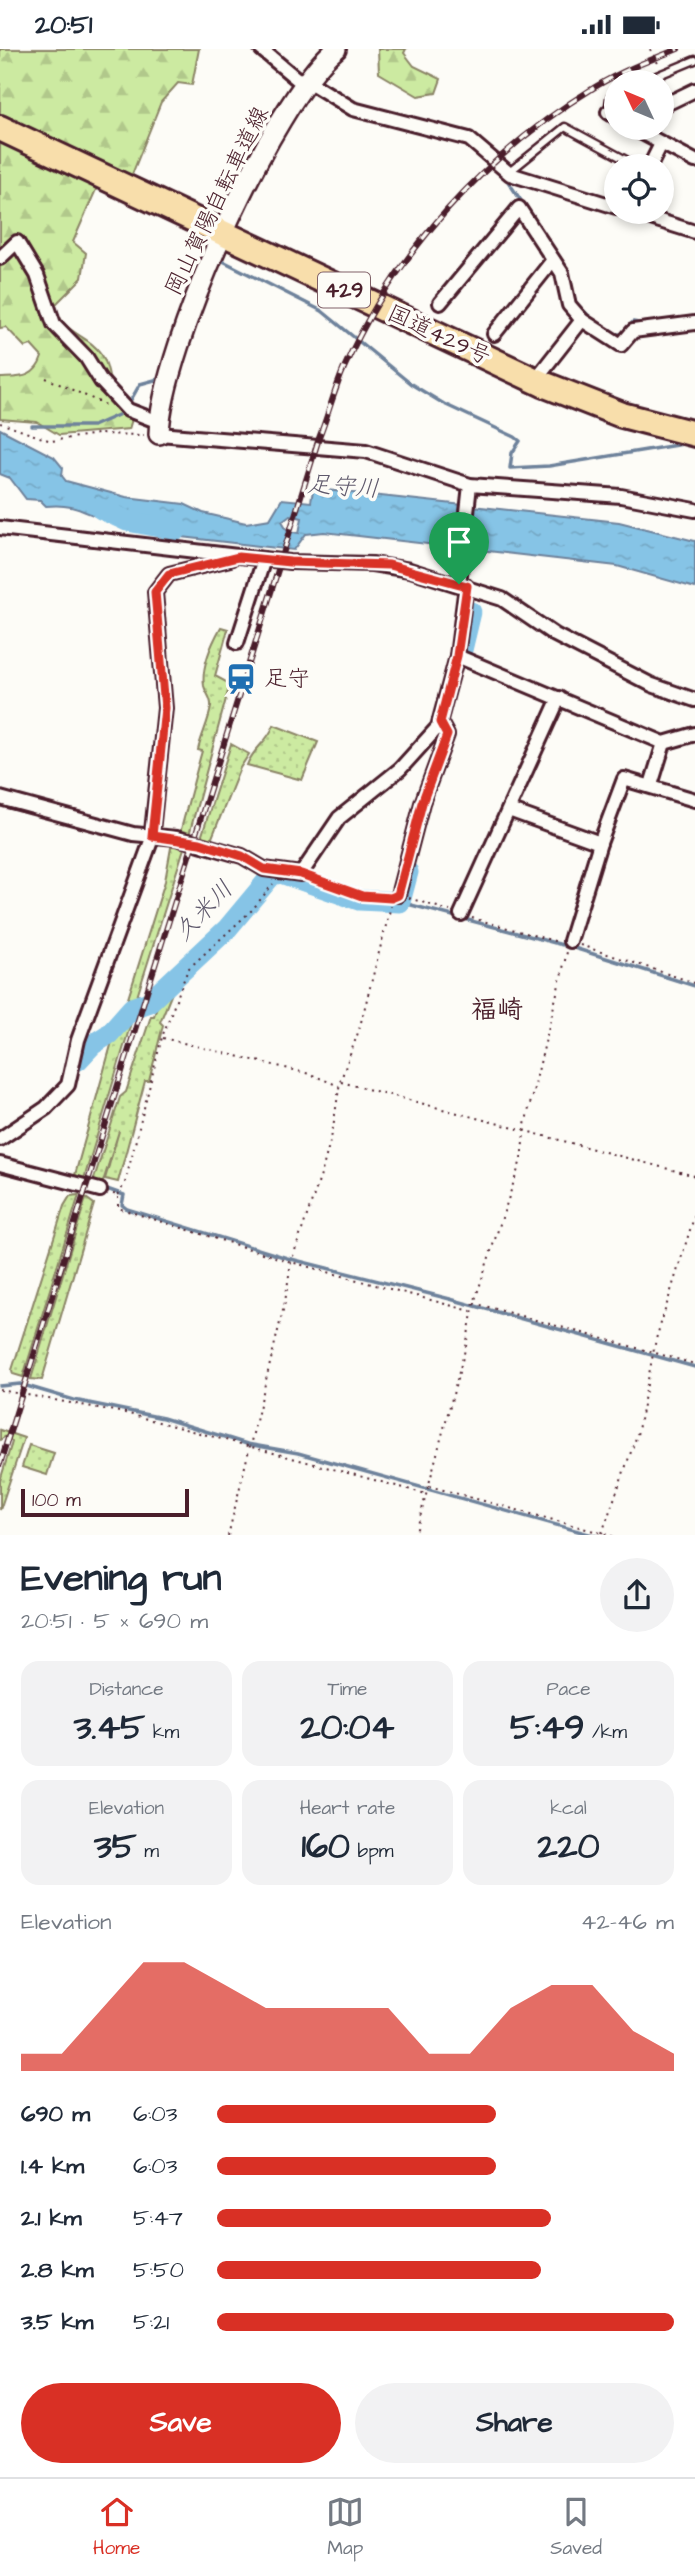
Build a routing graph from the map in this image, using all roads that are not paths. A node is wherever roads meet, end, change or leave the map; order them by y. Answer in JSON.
{"nodes":[{"id":1,"x":261,"y":49,"type":"edge"},
{"id":2,"x":336,"y":49,"type":"edge"},
{"id":3,"x":695,"y":59,"type":"edge"},
{"id":4,"x":668,"y":70,"type":"edge"},
{"id":5,"x":306,"y":80,"type":"junction"},
{"id":6,"x":695,"y":90,"type":"edge"},
{"id":7,"x":674,"y":100,"type":"edge"},
{"id":8,"x":0,"y":128,"type":"edge"},
{"id":9,"x":653,"y":140,"type":"edge"},
{"id":10,"x":660,"y":144,"type":"junction"},
{"id":11,"x":615,"y":154,"type":"edge"},
{"id":12,"x":655,"y":154,"type":"edge"},
{"id":13,"x":692,"y":155,"type":"edge"},
{"id":14,"x":508,"y":173,"type":"junction"},
{"id":15,"x":604,"y":203,"type":"edge"},
{"id":16,"x":669,"y":224,"type":"edge"},
{"id":17,"x":695,"y":232,"type":"edge"},
{"id":18,"x":224,"y":233,"type":"junction"},
{"id":19,"x":0,"y":258,"type":"edge"},
{"id":20,"x":553,"y":260,"type":"junction"},
{"id":21,"x":440,"y":303,"type":"dead end"},
{"id":22,"x":582,"y":320,"type":"junction"},
{"id":23,"x":695,"y":323,"type":"edge"},
{"id":24,"x":494,"y":334,"type":"dead end"},
{"id":25,"x":535,"y":380,"type":"junction"},
{"id":26,"x":159,"y":428,"type":"junction"},
{"id":27,"x":695,"y":434,"type":"edge"},
{"id":28,"x":470,"y":487,"type":"junction"},
{"id":29,"x":695,"y":510,"type":"edge"},
{"id":30,"x":0,"y":528,"type":"edge"},
{"id":31,"x":238,"y":557,"type":"junction"},
{"id":32,"x":264,"y":559,"type":"junction"},
{"id":33,"x":462,"y":581,"type":"junction"},
{"id":34,"x":237,"y":643,"type":"dead end"},
{"id":35,"x":457,"y":656,"type":"junction"},
{"id":36,"x":559,"y":698,"type":"junction"},
{"id":37,"x":695,"y":700,"type":"edge"},
{"id":38,"x":440,"y":722,"type":"junction"},
{"id":39,"x":695,"y":734,"type":"edge"},
{"id":40,"x":664,"y":743,"type":"junction"},
{"id":41,"x":651,"y":785,"type":"junction"},
{"id":42,"x":0,"y":798,"type":"edge"},
{"id":43,"x":695,"y":800,"type":"edge"},
{"id":44,"x":509,"y":810,"type":"junction"},
{"id":45,"x":152,"y":836,"type":"junction"},
{"id":46,"x":600,"y":843,"type":"junction"},
{"id":47,"x":398,"y":899,"type":"road end"},
{"id":48,"x":461,"y":914,"type":"road end"},
{"id":49,"x":569,"y":945,"type":"road end"},
{"id":50,"x":0,"y":1139,"type":"edge"},
{"id":51,"x":0,"y":1164,"type":"edge"},
{"id":52,"x":100,"y":1190,"type":"road end"}],
"edges":[{"from":1,"to":5,"type":"street"},
{"from":2,"to":5,"type":"main road","name":"岡山賀陽自転車道線"},
{"from":3,"to":4,"type":"lane"},
{"from":5,"to":14,"type":"street"},
{"from":5,"to":18,"type":"main road","name":"岡山賀陽自転車道線"},
{"from":6,"to":7,"type":"street"},
{"from":8,"to":18,"type":"highway","name":"国道429号","number":"429"},
{"from":9,"to":10,"type":"street"},
{"from":10,"to":12,"type":"street"},
{"from":10,"to":13,"type":"street"},
{"from":11,"to":14,"type":"lane"},
{"from":14,"to":15,"type":"street"},
{"from":16,"to":17,"type":"street"},
{"from":18,"to":25,"type":"highway","name":"国道429号","number":"429"},
{"from":18,"to":26,"type":"main road","name":"岡山賀陽自転車道線"},
{"from":19,"to":26,"type":"street"},
{"from":20,"to":21,"type":"street"},
{"from":20,"to":22,"type":"street"},
{"from":20,"to":24,"type":"street"},
{"from":22,"to":23,"type":"street"},
{"from":22,"to":25,"type":"street"},
{"from":25,"to":27,"type":"highway","name":"国道429号","number":"429"},
{"from":26,"to":28,"type":"street"},
{"from":28,"to":29,"type":"street"},
{"from":28,"to":33,"type":"street"},
{"from":30,"to":31,"type":"street"},
{"from":31,"to":32,"type":"street"},
{"from":31,"to":45,"type":"street"},
{"from":32,"to":33,"type":"street"},
{"from":32,"to":34,"type":"street"},
{"from":33,"to":35,"type":"street"},
{"from":33,"to":37,"type":"street"},
{"from":35,"to":36,"type":"street"},
{"from":35,"to":38,"type":"street"},
{"from":36,"to":40,"type":"street"},
{"from":36,"to":44,"type":"street"},
{"from":38,"to":45,"type":"street"},
{"from":38,"to":47,"type":"street"},
{"from":39,"to":40,"type":"street"},
{"from":40,"to":41,"type":"street"},
{"from":41,"to":43,"type":"street"},
{"from":41,"to":46,"type":"street"},
{"from":42,"to":45,"type":"street"},
{"from":44,"to":46,"type":"street"},
{"from":44,"to":48,"type":"street"},
{"from":45,"to":50,"type":"street"},
{"from":46,"to":49,"type":"street"},
{"from":51,"to":52,"type":"street"}]}
